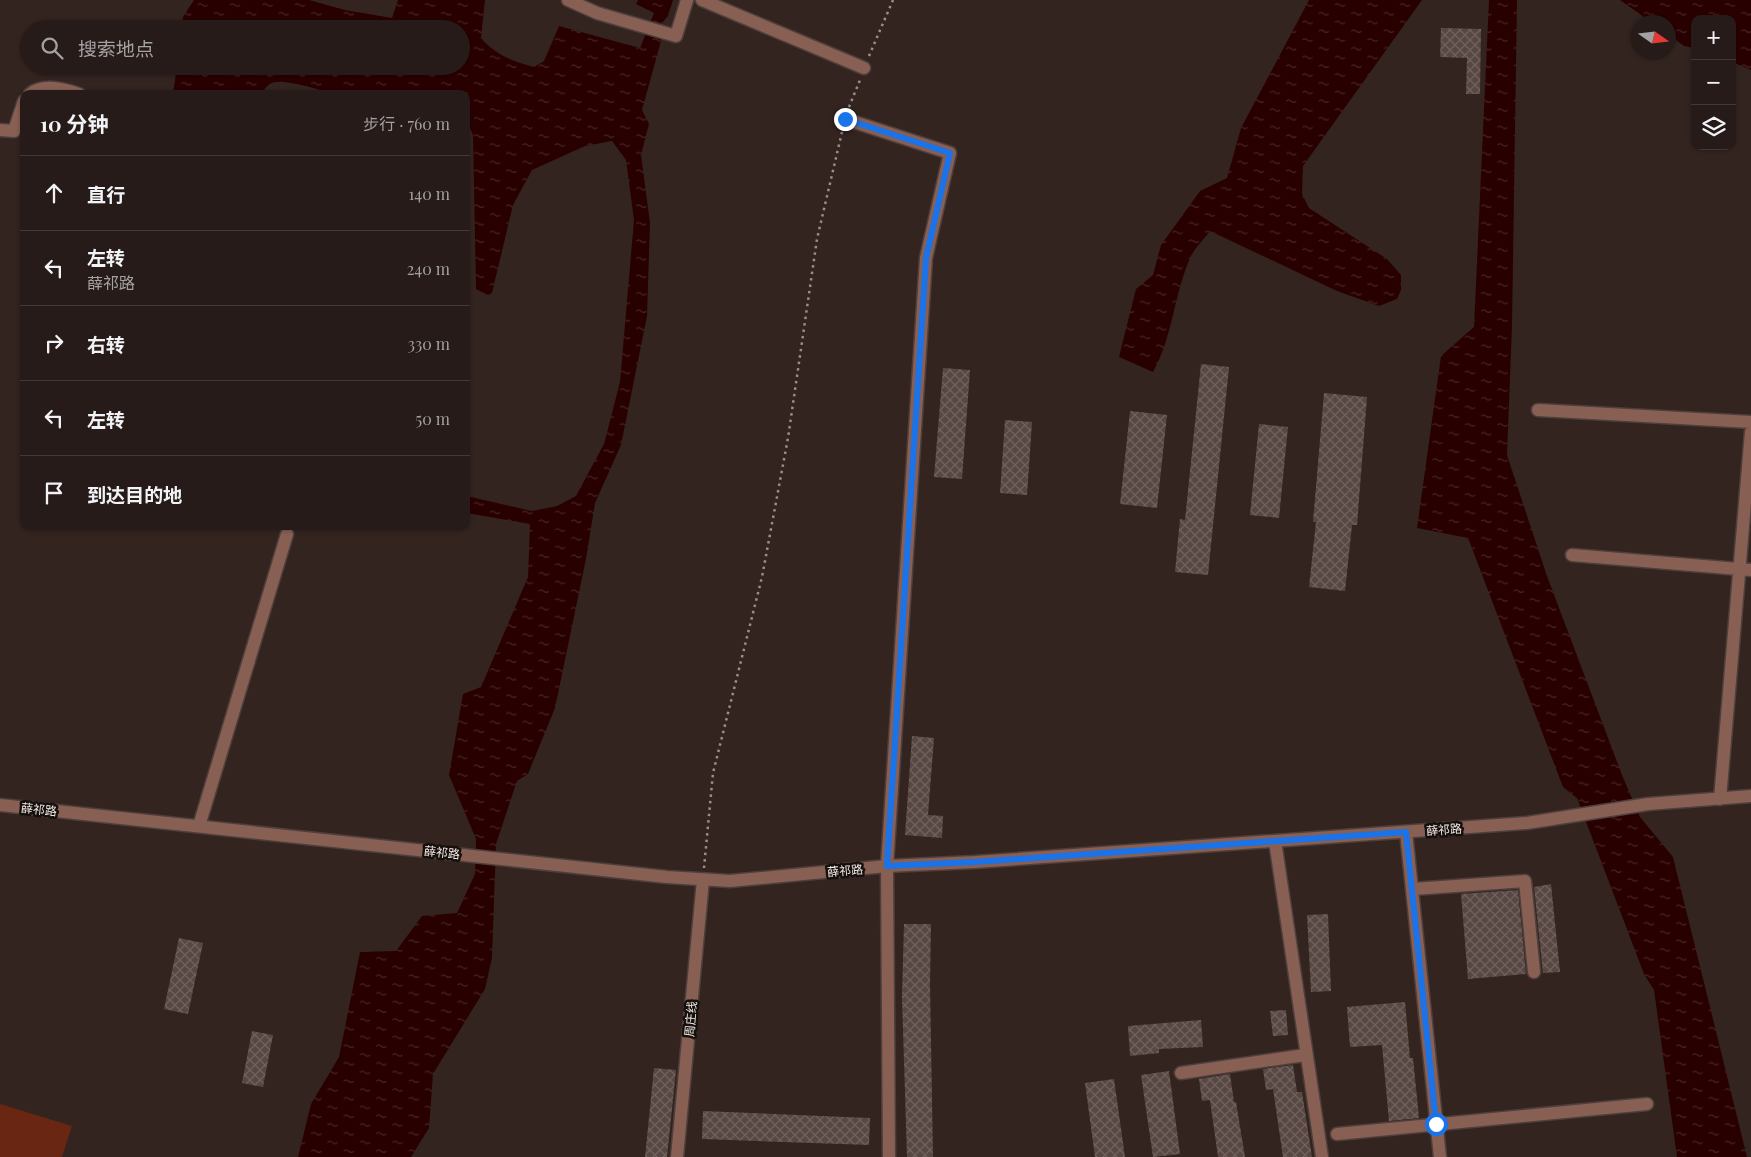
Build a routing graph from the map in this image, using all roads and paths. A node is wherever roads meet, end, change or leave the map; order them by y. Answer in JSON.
{"nodes":[{"id":1,"x":568,"y":0,"type":"edge"},
{"id":2,"x":687,"y":0,"type":"edge"},
{"id":3,"x":702,"y":0,"type":"edge"},
{"id":4,"x":893,"y":0,"type":"edge"},
{"id":5,"x":864,"y":68,"type":"junction"},
{"id":6,"x":39,"y":90,"type":"edge"},
{"id":7,"x":65,"y":90,"type":"edge"},
{"id":8,"x":20,"y":113,"type":"edge"},
{"id":9,"x":845,"y":119,"type":"junction"},
{"id":10,"x":0,"y":130,"type":"edge"},
{"id":11,"x":1538,"y":410,"type":"dead end"},
{"id":12,"x":1751,"y":422,"type":"edge"},
{"id":13,"x":1751,"y":432,"type":"edge"},
{"id":14,"x":287,"y":534,"type":"dead end"},
{"id":15,"x":1572,"y":555,"type":"dead end"},
{"id":16,"x":1745,"y":569,"type":"edge"},
{"id":17,"x":1751,"y":796,"type":"edge"},
{"id":18,"x":1720,"y":799,"type":"junction"},
{"id":19,"x":0,"y":805,"type":"edge"},
{"id":20,"x":199,"y":826,"type":"junction"},
{"id":21,"x":1406,"y":832,"type":"junction"},
{"id":22,"x":1275,"y":841,"type":"junction"},
{"id":23,"x":887,"y":866,"type":"junction"},
{"id":24,"x":703,"y":880,"type":"junction"},
{"id":25,"x":1413,"y":889,"type":"junction"},
{"id":26,"x":1534,"y":972,"type":"dead end"},
{"id":27,"x":1305,"y":1055,"type":"junction"},
{"id":28,"x":1181,"y":1073,"type":"dead end"},
{"id":29,"x":1647,"y":1104,"type":"dead end"},
{"id":30,"x":1436,"y":1124,"type":"junction"},
{"id":31,"x":1337,"y":1134,"type":"dead end"},
{"id":32,"x":677,"y":1157,"type":"edge"},
{"id":33,"x":889,"y":1157,"type":"edge"},
{"id":34,"x":1322,"y":1157,"type":"edge"},
{"id":35,"x":1440,"y":1157,"type":"edge"}],
"edges":[{"from":1,"to":2,"type":"street"},
{"from":3,"to":5,"type":"street"},
{"from":4,"to":5,"type":"path"},
{"from":5,"to":9,"type":"path"},
{"from":6,"to":7,"type":"street"},
{"from":8,"to":10,"type":"street"},
{"from":9,"to":23,"type":"street"},
{"from":9,"to":24,"type":"path"},
{"from":11,"to":12,"type":"street"},
{"from":13,"to":16,"type":"street"},
{"from":14,"to":20,"type":"street"},
{"from":15,"to":16,"type":"street"},
{"from":16,"to":18,"type":"street"},
{"from":17,"to":18,"type":"street","name":"薛祁路"},
{"from":18,"to":21,"type":"street","name":"薛祁路"},
{"from":19,"to":20,"type":"street","name":"薛祁路"},
{"from":20,"to":24,"type":"street","name":"薛祁路"},
{"from":21,"to":22,"type":"street","name":"薛祁路"},
{"from":21,"to":25,"type":"street"},
{"from":22,"to":23,"type":"street","name":"薛祁路"},
{"from":22,"to":27,"type":"street"},
{"from":23,"to":24,"type":"street","name":"薛祁路"},
{"from":23,"to":33,"type":"street"},
{"from":24,"to":32,"type":"street","name":"周庄线"},
{"from":25,"to":26,"type":"street"},
{"from":25,"to":30,"type":"street"},
{"from":27,"to":28,"type":"street"},
{"from":27,"to":34,"type":"street"},
{"from":29,"to":30,"type":"street"},
{"from":30,"to":31,"type":"street"},
{"from":30,"to":35,"type":"street"}]}
